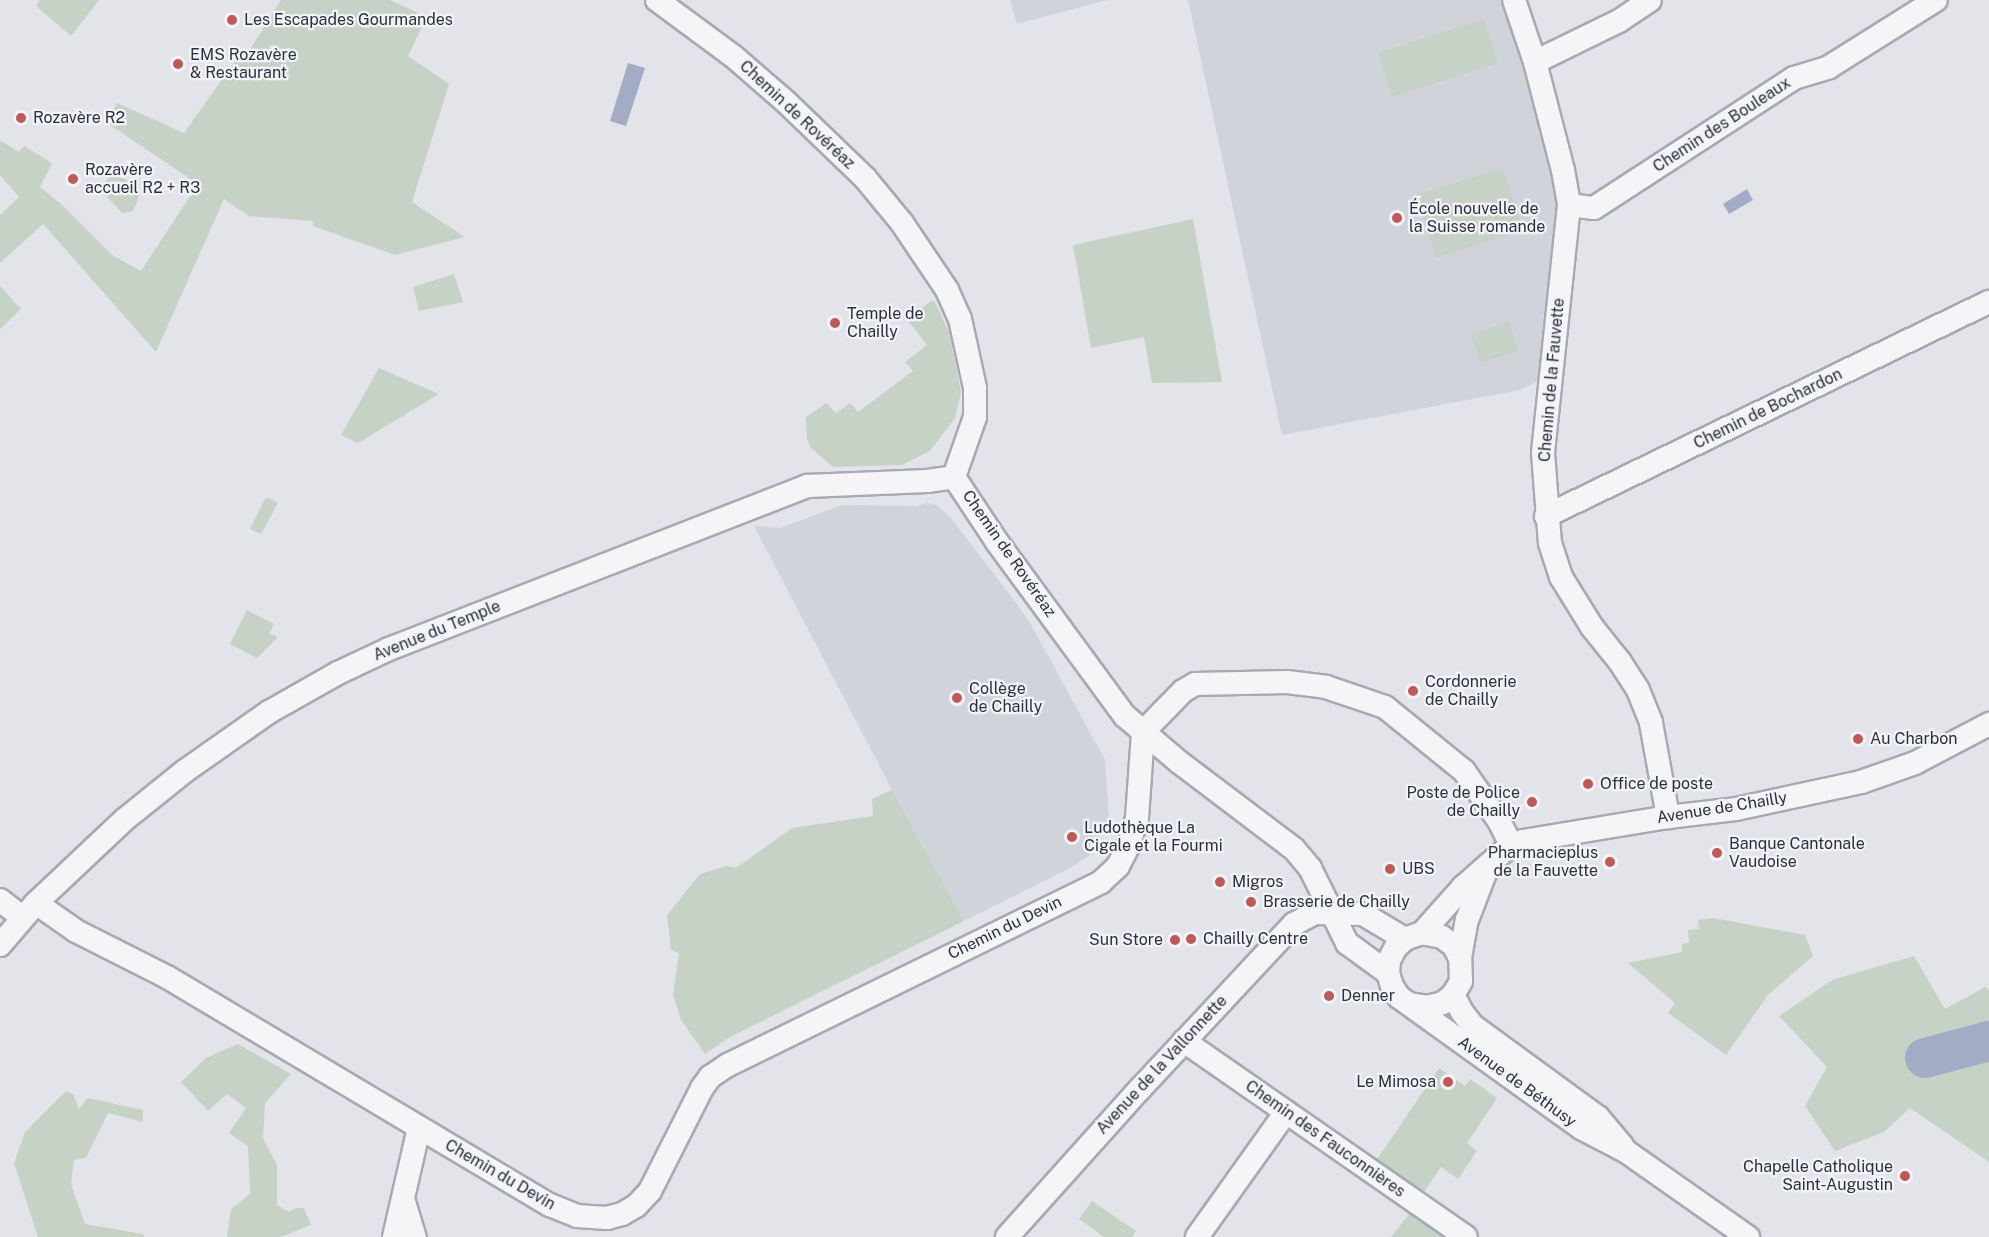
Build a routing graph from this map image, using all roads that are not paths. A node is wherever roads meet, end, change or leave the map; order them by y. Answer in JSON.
{"nodes":[{"id":1,"x":657,"y":0,"type":"edge"},
{"id":2,"x":1514,"y":0,"type":"edge"},
{"id":3,"x":1650,"y":0,"type":"edge"},
{"id":4,"x":1936,"y":0,"type":"edge"},
{"id":5,"x":1535,"y":62,"type":"junction"},
{"id":6,"x":1569,"y":206,"type":"junction"},
{"id":7,"x":1989,"y":302,"type":"edge"},
{"id":8,"x":954,"y":477,"type":"junction"},
{"id":9,"x":1546,"y":516,"type":"junction"},
{"id":10,"x":1989,"y":724,"type":"edge"},
{"id":11,"x":1143,"y":732,"type":"junction"},
{"id":12,"x":1668,"y":817,"type":"junction"},
{"id":13,"x":1511,"y":846,"type":"junction"},
{"id":14,"x":1488,"y":867,"type":"junction"},
{"id":15,"x":0,"y":900,"type":"edge"},
{"id":16,"x":29,"y":911,"type":"junction"},
{"id":17,"x":1329,"y":911,"type":"junction"},
{"id":18,"x":1413,"y":936,"type":"junction"},
{"id":19,"x":0,"y":945,"type":"edge"},
{"id":20,"x":1460,"y":958,"type":"junction"},
{"id":21,"x":1388,"y":973,"type":"junction"},
{"id":22,"x":1453,"y":995,"type":"junction"},
{"id":23,"x":1410,"y":1004,"type":"junction"},
{"id":24,"x":1184,"y":1041,"type":"junction"},
{"id":25,"x":1286,"y":1112,"type":"junction"},
{"id":26,"x":419,"y":1128,"type":"junction"},
{"id":27,"x":1627,"y":1152,"type":"junction"},
{"id":28,"x":404,"y":1202,"type":"junction"},
{"id":29,"x":394,"y":1237,"type":"edge"},
{"id":30,"x":415,"y":1237,"type":"edge"},
{"id":31,"x":1007,"y":1237,"type":"edge"},
{"id":32,"x":1197,"y":1237,"type":"edge"},
{"id":33,"x":1466,"y":1237,"type":"edge"},
{"id":34,"x":1748,"y":1237,"type":"edge"}],
"edges":[{"from":1,"to":8,"type":"street","name":"Chemin de Rovéréaz"},
{"from":2,"to":5,"type":"street","name":"Chemin de la Fauvette"},
{"from":3,"to":5,"type":"street"},
{"from":4,"to":6,"type":"street","name":"Chemin des Bouleaux"},
{"from":5,"to":6,"type":"street","name":"Chemin de la Fauvette"},
{"from":6,"to":9,"type":"street","name":"Chemin de la Fauvette"},
{"from":7,"to":9,"type":"street","name":"Chemin de Bochardon"},
{"from":8,"to":11,"type":"street","name":"Chemin de Rovéréaz"},
{"from":8,"to":16,"type":"street","name":"Avenue du Temple"},
{"from":9,"to":12,"type":"street","name":"Chemin de la Fauvette"},
{"from":10,"to":12,"type":"street","name":"Avenue de Chailly"},
{"from":11,"to":13,"type":"street"},
{"from":11,"to":17,"type":"street","name":"Chemin de Rovéréaz"},
{"from":11,"to":26,"type":"street","name":"Chemin du Devin"},
{"from":12,"to":13,"type":"street","name":"Avenue de Chailly"},
{"from":13,"to":14,"type":"street","name":"Avenue de Chailly"},
{"from":14,"to":18,"type":"street","name":"Avenue de Chailly"},
{"from":14,"to":20,"type":"street","name":"Avenue de Chailly"},
{"from":15,"to":16,"type":"street","name":"Chemin du Devin"},
{"from":16,"to":19,"type":"street","name":"Avenue du Temple"},
{"from":16,"to":26,"type":"street","name":"Chemin du Devin"},
{"from":17,"to":18,"type":"street"},
{"from":17,"to":21,"type":"street","name":"Chemin de Rovéréaz"},
{"from":17,"to":24,"type":"street","name":"Avenue de la Vallonnette"},
{"from":18,"to":20,"type":"street"},
{"from":18,"to":21,"type":"street"},
{"from":20,"to":22,"type":"street"},
{"from":21,"to":23,"type":"street","name":"Avenue de Béthusy"},
{"from":22,"to":23,"type":"street"},
{"from":22,"to":27,"type":"street","name":"Avenue de Béthusy"},
{"from":23,"to":27,"type":"street","name":"Avenue de Béthusy"},
{"from":24,"to":25,"type":"street","name":"Chemin des Fauconnières"},
{"from":24,"to":31,"type":"street","name":"Avenue de la Vallonnette"},
{"from":25,"to":32,"type":"street"},
{"from":25,"to":33,"type":"street","name":"Chemin des Fauconnières"},
{"from":26,"to":28,"type":"street"},
{"from":27,"to":34,"type":"street","name":"Avenue de Béthusy"},
{"from":28,"to":29,"type":"street"},
{"from":28,"to":30,"type":"street"}]}
